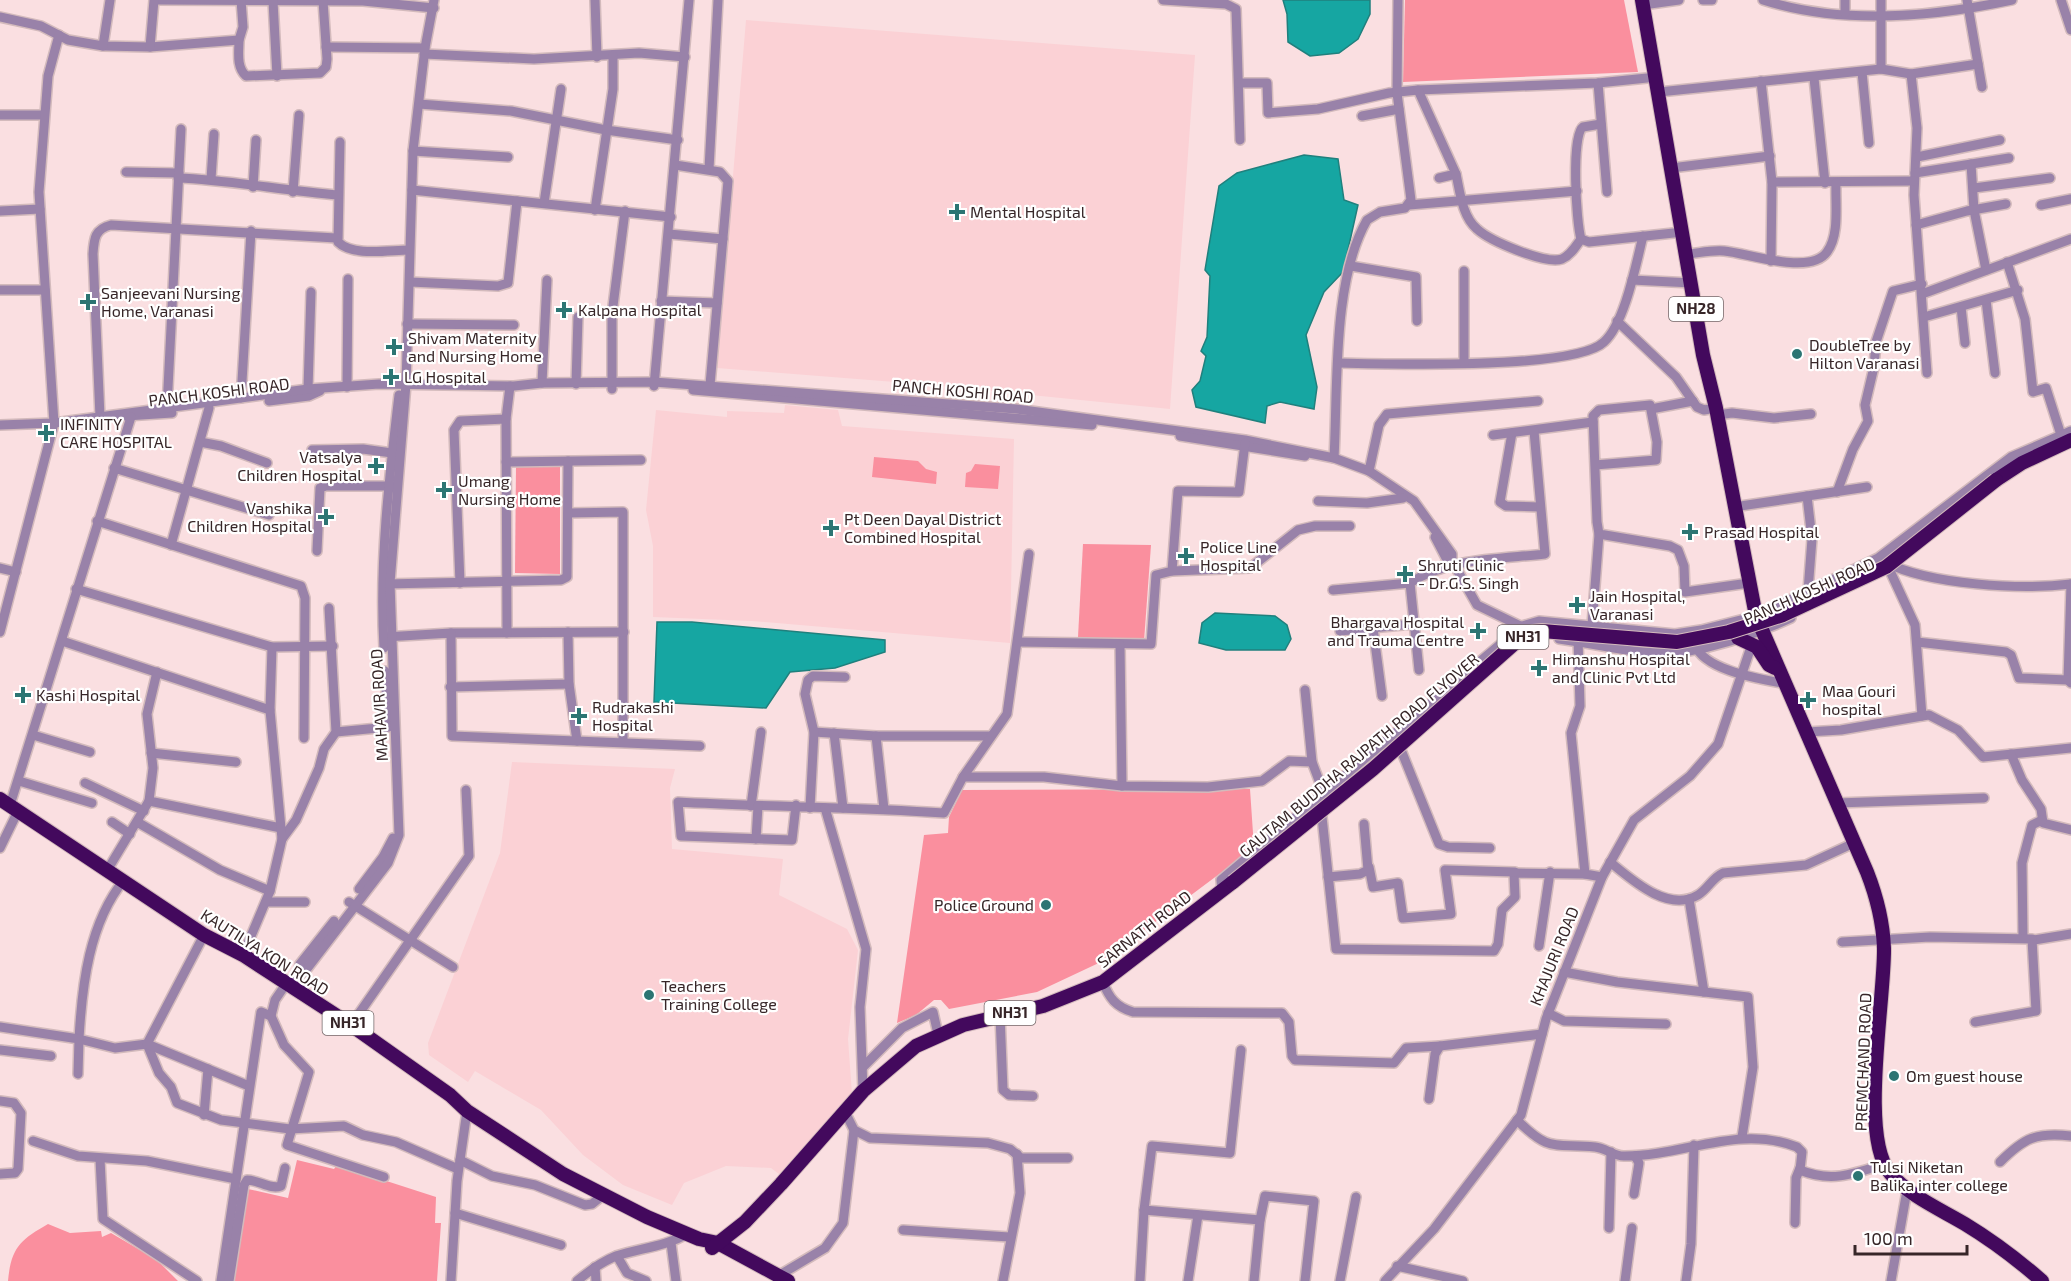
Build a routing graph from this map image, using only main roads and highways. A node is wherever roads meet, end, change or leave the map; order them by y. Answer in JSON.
{"nodes":[{"id":1,"x":1642,"y":2,"type":"edge"},
{"id":2,"x":2066,"y":438,"type":"edge"},
{"id":3,"x":1738,"y":638,"type":"road end"},
{"id":4,"x":1780,"y":670,"type":"junction"},
{"id":5,"x":9,"y":805,"type":"edge"},
{"id":6,"x":1220,"y":891,"type":"joint"},
{"id":7,"x":1881,"y":1165,"type":"junction"},
{"id":8,"x":718,"y":1249,"type":"junction"},
{"id":9,"x":779,"y":1279,"type":"edge"},
{"id":10,"x":2033,"y":1281,"type":"edge"},
{"id":11,"x":2042,"y":1281,"type":"edge"}],
"edges":[{"from":1,"to":4,"type":"highway","name":"PREMCHAND ROAD","number":"NH28"},
{"from":2,"to":6,"type":"highway","name":"GAUTAM BUDDHA RAJPATH ROAD FLYOVER","number":"NH31","bridge":true},
{"from":3,"to":4,"type":"highway"},
{"from":4,"to":7,"type":"highway","name":"PREMCHAND ROAD"},
{"from":5,"to":8,"type":"highway","name":"KAUTILYA KON ROAD","number":"NH31"},
{"from":6,"to":8,"type":"highway","name":"SARNATH ROAD","number":"NH31"},
{"from":7,"to":10,"type":"highway"},
{"from":7,"to":11,"type":"highway"},
{"from":8,"to":9,"type":"highway","name":"KAUTILYA KON ROAD"}]}
